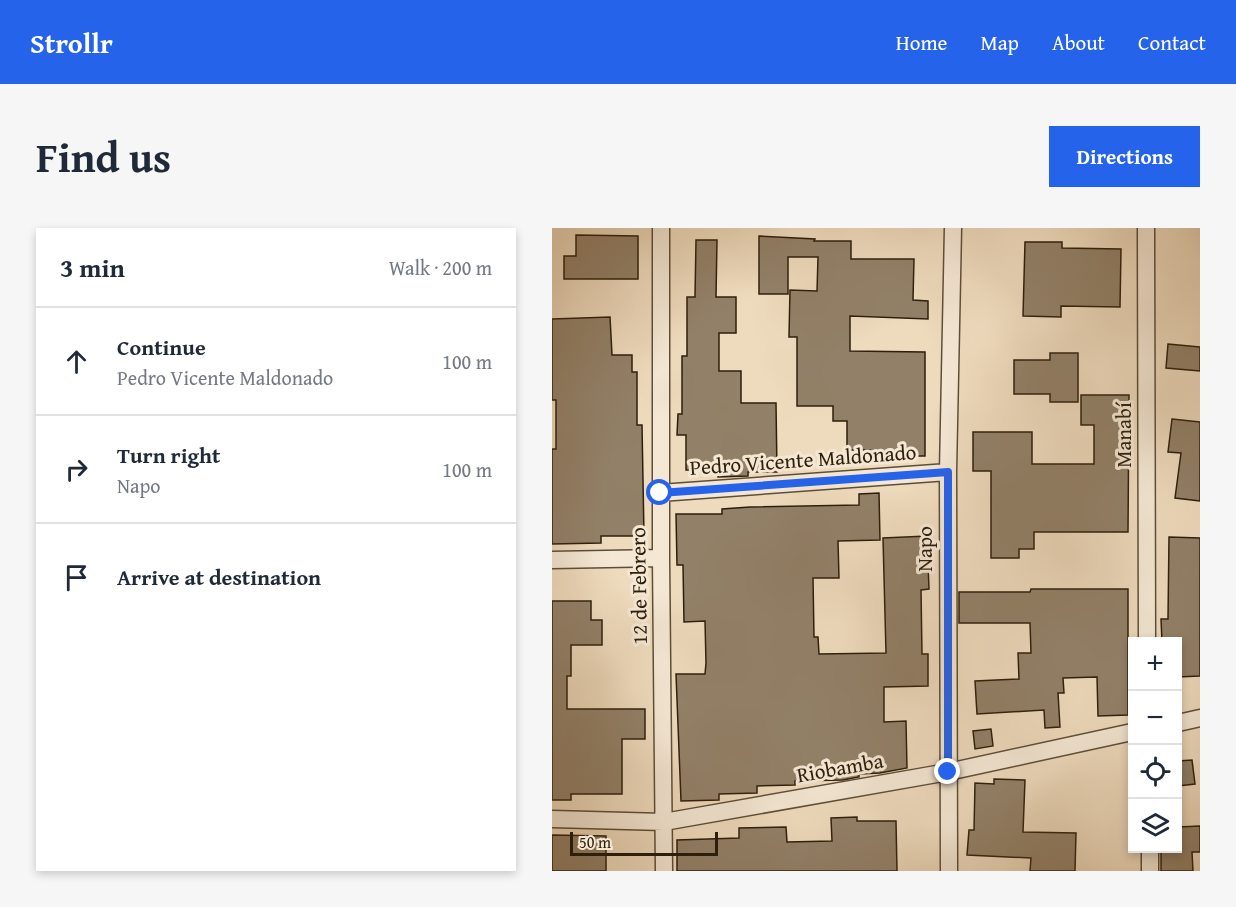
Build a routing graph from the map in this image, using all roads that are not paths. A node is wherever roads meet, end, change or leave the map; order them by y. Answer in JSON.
{"nodes":[{"id":1,"x":661,"y":228,"type":"edge"},
{"id":2,"x":953,"y":228,"type":"edge"},
{"id":3,"x":1146,"y":228,"type":"edge"},
{"id":4,"x":948,"y":472,"type":"junction"},
{"id":5,"x":660,"y":493,"type":"junction"},
{"id":6,"x":661,"y":558,"type":"junction"},
{"id":7,"x":552,"y":560,"type":"edge"},
{"id":8,"x":1147,"y":637,"type":"edge"},
{"id":9,"x":1200,"y":718,"type":"edge"},
{"id":10,"x":1182,"y":722,"type":"edge"},
{"id":11,"x":1128,"y":733,"type":"edge"},
{"id":12,"x":948,"y":772,"type":"junction"},
{"id":13,"x":552,"y":819,"type":"edge"},
{"id":14,"x":664,"y":822,"type":"junction"},
{"id":15,"x":1150,"y":853,"type":"edge"},
{"id":16,"x":664,"y":871,"type":"edge"},
{"id":17,"x":949,"y":871,"type":"edge"},
{"id":18,"x":1150,"y":871,"type":"edge"}],
"edges":[{"from":1,"to":5,"type":"street","name":"12 de Febrero"},
{"from":2,"to":4,"type":"street","name":"Napo"},
{"from":3,"to":8,"type":"street","name":"Manabí"},
{"from":4,"to":5,"type":"street","name":"Pedro Vicente Maldonado"},
{"from":4,"to":12,"type":"street","name":"Napo"},
{"from":5,"to":6,"type":"street","name":"12 de Febrero"},
{"from":6,"to":7,"type":"street"},
{"from":6,"to":14,"type":"street","name":"12 de Febrero"},
{"from":9,"to":10,"type":"street"},
{"from":11,"to":12,"type":"street","name":"Riobamba"},
{"from":12,"to":14,"type":"street","name":"Riobamba"},
{"from":12,"to":17,"type":"street","name":"Napo"},
{"from":13,"to":14,"type":"street","name":"Riobamba"},
{"from":14,"to":16,"type":"street","name":"12 de Febrero"},
{"from":15,"to":18,"type":"street"}]}
